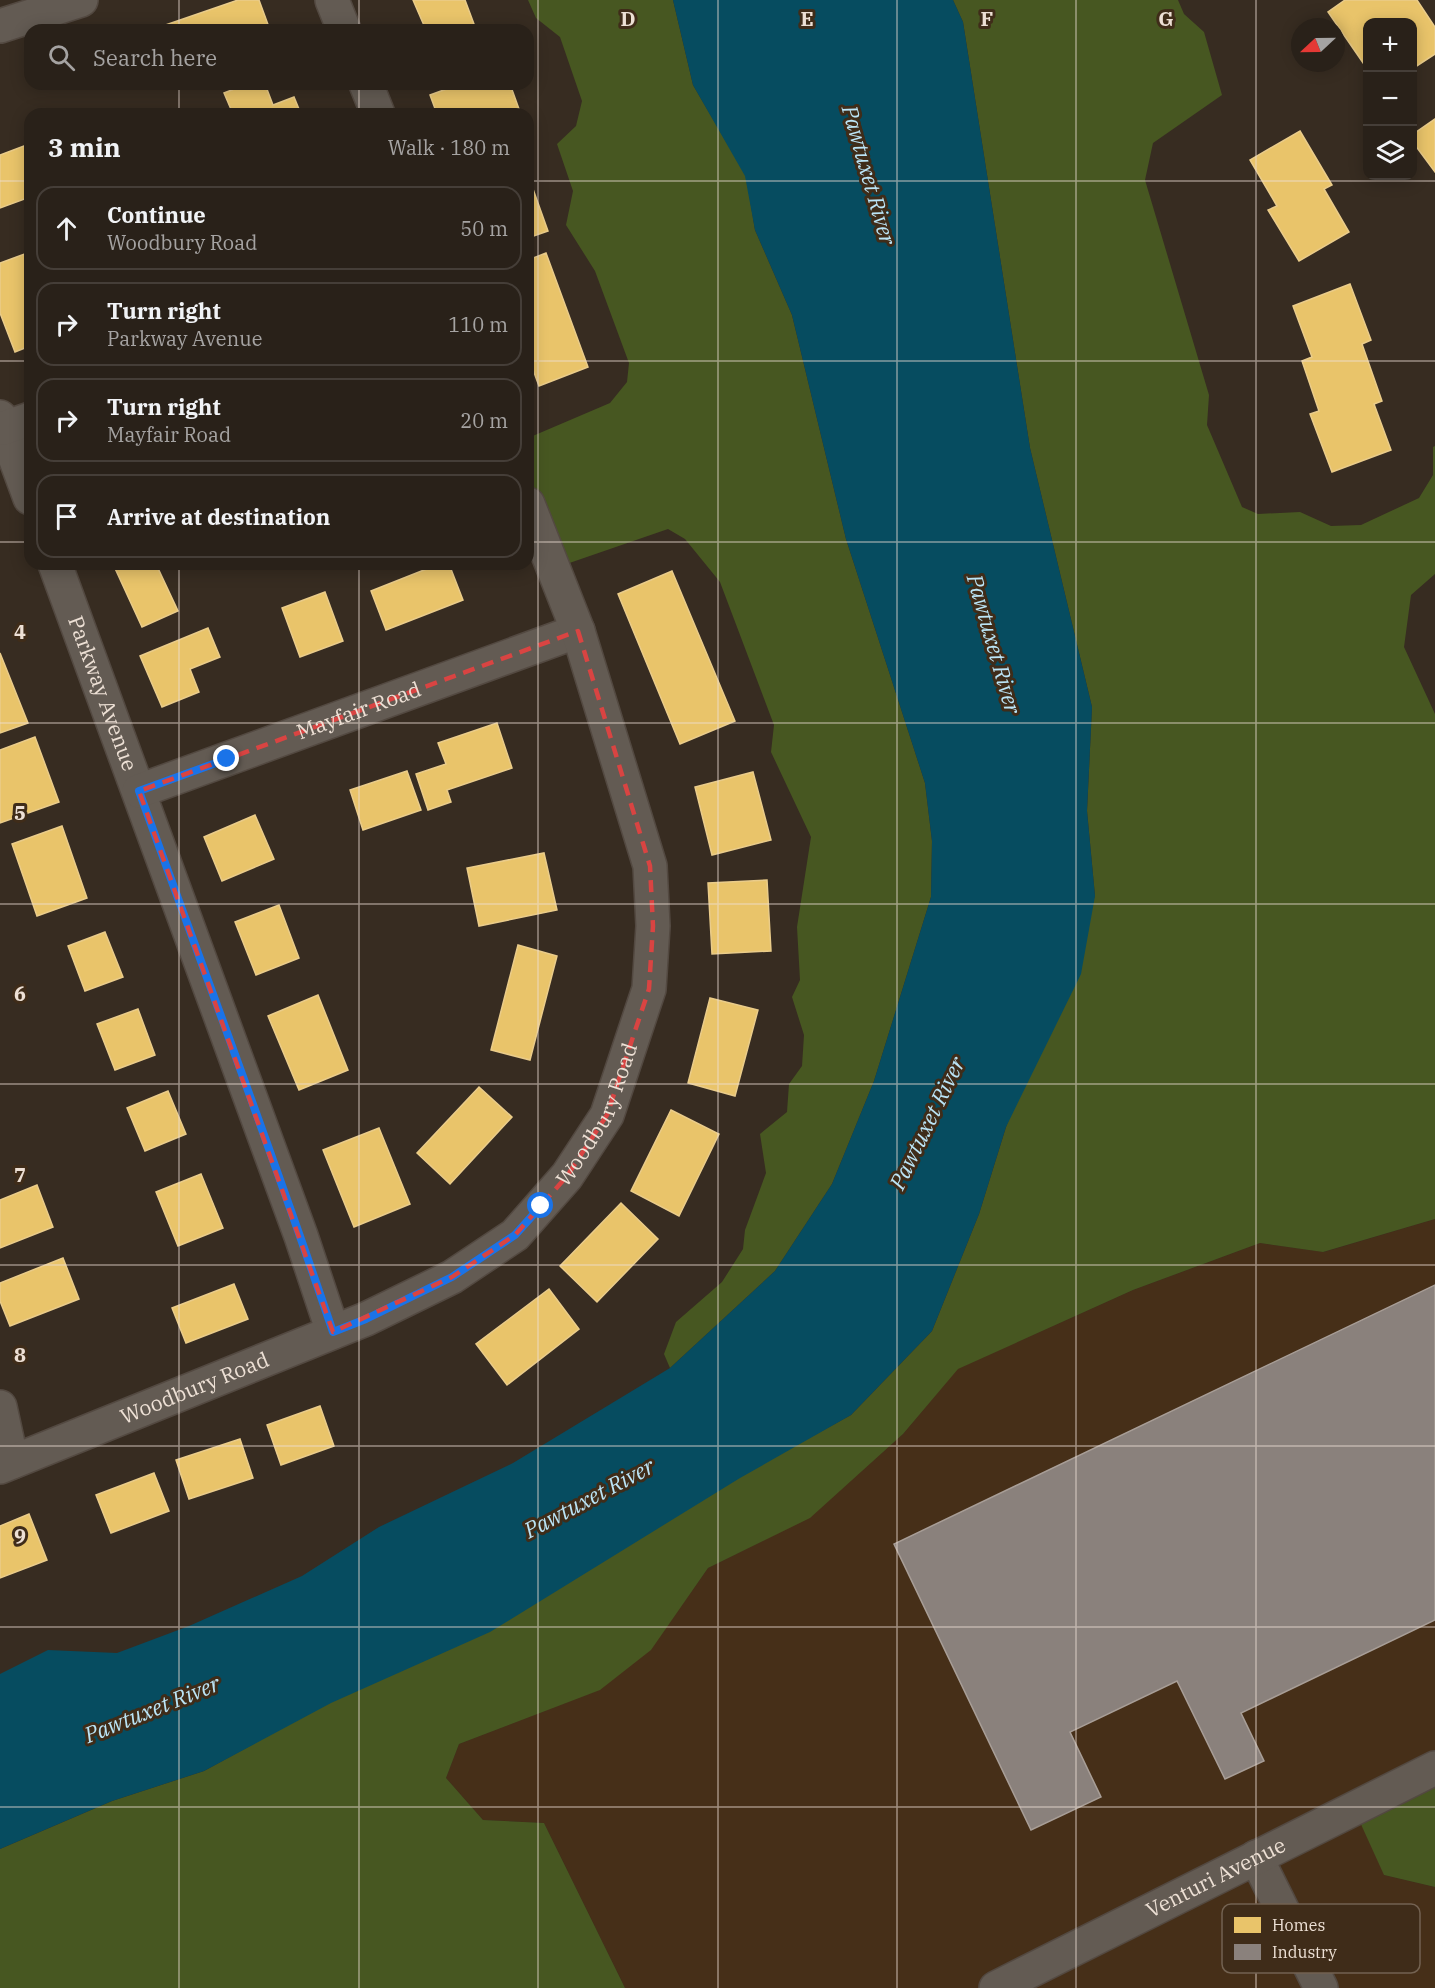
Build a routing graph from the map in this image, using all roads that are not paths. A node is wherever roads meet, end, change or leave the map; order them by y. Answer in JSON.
{"nodes":[{"id":1,"x":81,"y":0,"type":"edge"},
{"id":2,"x":332,"y":0,"type":"edge"},
{"id":3,"x":342,"y":24,"type":"edge"},
{"id":4,"x":0,"y":26,"type":"edge"},
{"id":5,"x":368,"y":90,"type":"edge"},
{"id":6,"x":376,"y":108,"type":"edge"},
{"id":7,"x":11,"y":421,"type":"edge"},
{"id":8,"x":24,"y":474,"type":"edge"},
{"id":9,"x":534,"y":519,"type":"edge"},
{"id":10,"x":57,"y":570,"type":"edge"},
{"id":11,"x":578,"y":631,"type":"junction"},
{"id":12,"x":139,"y":791,"type":"junction"},
{"id":13,"x":333,"y":1332,"type":"junction"},
{"id":14,"x":0,"y":1407,"type":"edge"},
{"id":15,"x":6,"y":1464,"type":"edge"},
{"id":16,"x":1435,"y":1768,"type":"edge"},
{"id":17,"x":1256,"y":1857,"type":"junction"},
{"id":18,"x":1279,"y":1904,"type":"edge"},
{"id":19,"x":1314,"y":1973,"type":"edge"},
{"id":20,"x":996,"y":1988,"type":"edge"},
{"id":21,"x":1321,"y":1988,"type":"edge"}],
"edges":[{"from":1,"to":4,"type":"street"},
{"from":2,"to":3,"type":"street"},
{"from":5,"to":6,"type":"street"},
{"from":7,"to":8,"type":"street"},
{"from":9,"to":11,"type":"street","name":"Woodbury Road"},
{"from":10,"to":12,"type":"street","name":"Parkway Avenue"},
{"from":11,"to":12,"type":"street","name":"Mayfair Road"},
{"from":11,"to":13,"type":"street","name":"Woodbury Road"},
{"from":12,"to":13,"type":"street","name":"Parkway Avenue"},
{"from":13,"to":15,"type":"street","name":"Woodbury Road"},
{"from":14,"to":15,"type":"street"},
{"from":16,"to":17,"type":"street","name":"Venturi Avenue"},
{"from":17,"to":18,"type":"street"},
{"from":17,"to":20,"type":"street","name":"Venturi Avenue"},
{"from":19,"to":21,"type":"street"}]}
